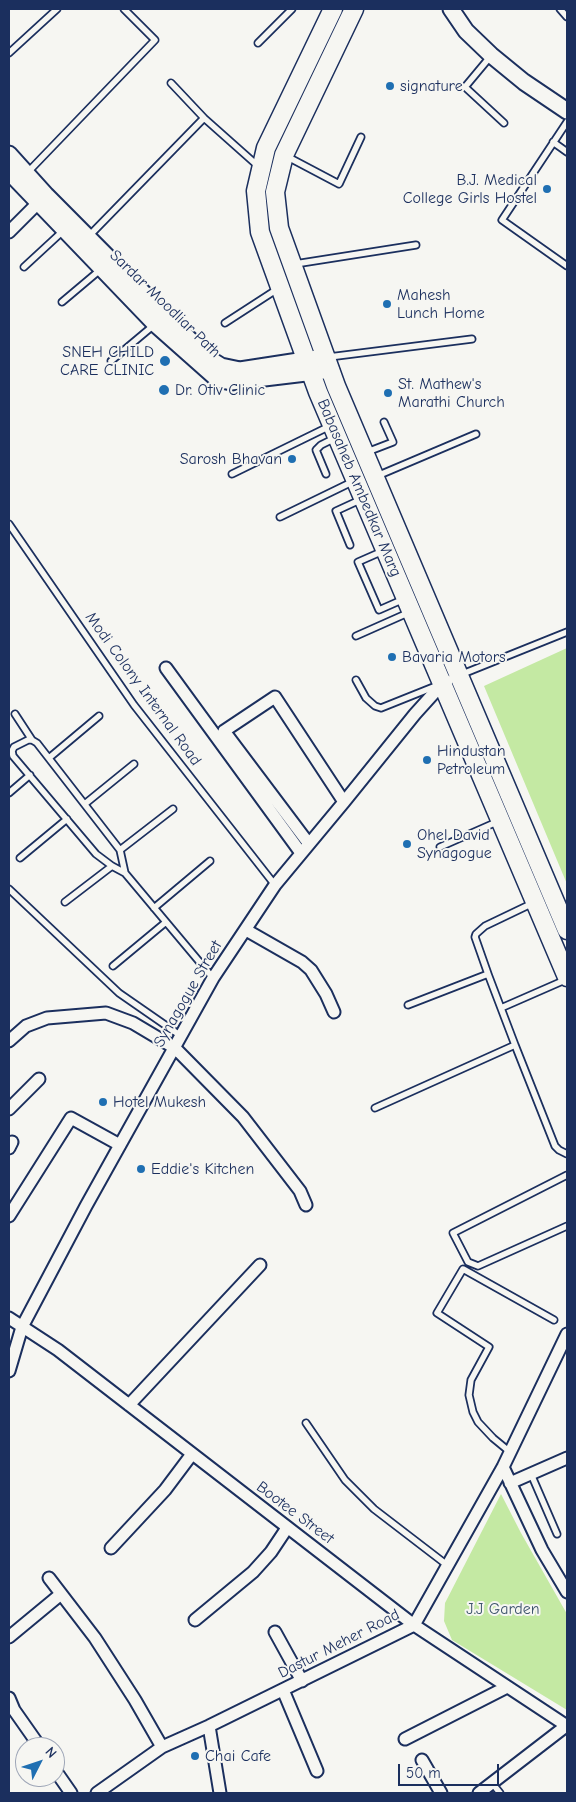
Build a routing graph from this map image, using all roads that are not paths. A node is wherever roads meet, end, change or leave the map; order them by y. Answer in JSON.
{"nodes":[{"id":1,"x":57,"y":9,"type":"edge"},
{"id":2,"x":124,"y":9,"type":"edge"},
{"id":3,"x":292,"y":9,"type":"edge"},
{"id":4,"x":333,"y":9,"type":"edge"},
{"id":5,"x":354,"y":9,"type":"edge"},
{"id":6,"x":451,"y":9,"type":"edge"},
{"id":7,"x":560,"y":9,"type":"edge"},
{"id":8,"x":567,"y":17,"type":"edge"},
{"id":9,"x":258,"y":43,"type":"dead end"},
{"id":10,"x":9,"y":53,"type":"edge"},
{"id":11,"x":491,"y":55,"type":"junction"},
{"id":12,"x":171,"y":83,"type":"dead end"},
{"id":13,"x":567,"y":111,"type":"edge"},
{"id":14,"x":204,"y":118,"type":"junction"},
{"id":15,"x":567,"y":122,"type":"edge"},
{"id":16,"x":504,"y":123,"type":"dead end"},
{"id":17,"x":361,"y":137,"type":"dead end"},
{"id":18,"x":553,"y":142,"type":"junction"},
{"id":19,"x":567,"y":152,"type":"edge"},
{"id":20,"x":9,"y":154,"type":"edge"},
{"id":21,"x":284,"y":154,"type":"junction"},
{"id":22,"x":261,"y":168,"type":"junction"},
{"id":23,"x":9,"y":172,"type":"edge"},
{"id":24,"x":27,"y":174,"type":"junction"},
{"id":25,"x":42,"y":199,"type":"junction"},
{"id":26,"x":69,"y":226,"type":"junction"},
{"id":27,"x":9,"y":232,"type":"edge"},
{"id":28,"x":88,"y":237,"type":"junction"},
{"id":29,"x":416,"y":245,"type":"dead end"},
{"id":30,"x":106,"y":264,"type":"junction"},
{"id":31,"x":293,"y":264,"type":"junction"},
{"id":32,"x":567,"y":266,"type":"edge"},
{"id":33,"x":24,"y":267,"type":"dead end"},
{"id":34,"x":281,"y":287,"type":"junction"},
{"id":35,"x":62,"y":302,"type":"dead end"},
{"id":36,"x":160,"y":319,"type":"junction"},
{"id":37,"x":225,"y":323,"type":"dead end"},
{"id":38,"x":472,"y":339,"type":"dead end"},
{"id":39,"x":111,"y":361,"type":"dead end"},
{"id":40,"x":329,"y":364,"type":"junction"},
{"id":41,"x":309,"y":365,"type":"junction"},
{"id":42,"x":384,"y":422,"type":"dead end"},
{"id":43,"x":335,"y":431,"type":"junction"},
{"id":44,"x":476,"y":434,"type":"dead end"},
{"id":45,"x":365,"y":453,"type":"junction"},
{"id":46,"x":232,"y":474,"type":"dead end"},
{"id":47,"x":326,"y":474,"type":"dead end"},
{"id":48,"x":375,"y":477,"type":"junction"},
{"id":49,"x":356,"y":480,"type":"junction"},
{"id":50,"x":364,"y":498,"type":"junction"},
{"id":51,"x":280,"y":517,"type":"dead end"},
{"id":52,"x":9,"y":524,"type":"edge"},
{"id":53,"x":350,"y":545,"type":"dead end"},
{"id":54,"x":386,"y":550,"type":"junction"},
{"id":55,"x":409,"y":604,"type":"junction"},
{"id":56,"x":567,"y":632,"type":"edge"},
{"id":57,"x":356,"y":636,"type":"dead end"},
{"id":58,"x":166,"y":668,"type":"dead end"},
{"id":59,"x":451,"y":679,"type":"junction"},
{"id":60,"x":356,"y":680,"type":"dead end"},
{"id":61,"x":15,"y":714,"type":"dead end"},
{"id":62,"x":99,"y":716,"type":"dead end"},
{"id":63,"x":32,"y":740,"type":"junction"},
{"id":64,"x":10,"y":749,"type":"edge"},
{"id":65,"x":49,"y":758,"type":"junction"},
{"id":66,"x":134,"y":764,"type":"dead end"},
{"id":67,"x":30,"y":776,"type":"junction"},
{"id":68,"x":9,"y":793,"type":"edge"},
{"id":69,"x":344,"y":802,"type":"junction"},
{"id":70,"x":86,"y":803,"type":"junction"},
{"id":71,"x":173,"y":809,"type":"dead end"},
{"id":72,"x":67,"y":820,"type":"junction"},
{"id":73,"x":501,"y":821,"type":"junction"},
{"id":74,"x":308,"y":844,"type":"junction"},
{"id":75,"x":440,"y":847,"type":"dead end"},
{"id":76,"x":120,"y":850,"type":"junction"},
{"id":77,"x":301,"y":853,"type":"junction"},
{"id":78,"x":20,"y":858,"type":"dead end"},
{"id":79,"x":210,"y":861,"type":"dead end"},
{"id":80,"x":112,"y":866,"type":"junction"},
{"id":81,"x":125,"y":873,"type":"junction"},
{"id":82,"x":275,"y":885,"type":"junction"},
{"id":83,"x":9,"y":889,"type":"edge"},
{"id":84,"x":65,"y":902,"type":"dead end"},
{"id":85,"x":536,"y":902,"type":"junction"},
{"id":86,"x":154,"y":908,"type":"junction"},
{"id":87,"x":166,"y":922,"type":"junction"},
{"id":88,"x":246,"y":930,"type":"junction"},
{"id":89,"x":567,"y":930,"type":"edge"},
{"id":90,"x":563,"y":954,"type":"edge"},
{"id":91,"x":113,"y":966,"type":"dead end"},
{"id":92,"x":488,"y":974,"type":"junction"},
{"id":93,"x":213,"y":978,"type":"junction"},
{"id":94,"x":567,"y":978,"type":"edge"},
{"id":95,"x":408,"y":1005,"type":"dead end"},
{"id":96,"x":501,"y":1008,"type":"junction"},
{"id":97,"x":334,"y":1012,"type":"dead end"},
{"id":98,"x":181,"y":1036,"type":"junction"},
{"id":99,"x":9,"y":1041,"type":"edge"},
{"id":100,"x":515,"y":1045,"type":"junction"},
{"id":101,"x":175,"y":1048,"type":"junction"},
{"id":102,"x":39,"y":1079,"type":"dead end"},
{"id":103,"x":375,"y":1108,"type":"dead end"},
{"id":104,"x":9,"y":1109,"type":"edge"},
{"id":105,"x":120,"y":1146,"type":"junction"},
{"id":106,"x":567,"y":1154,"type":"edge"},
{"id":107,"x":567,"y":1175,"type":"edge"},
{"id":108,"x":306,"y":1205,"type":"dead end"},
{"id":109,"x":9,"y":1216,"type":"edge"},
{"id":110,"x":567,"y":1226,"type":"edge"},
{"id":111,"x":260,"y":1265,"type":"dead end"},
{"id":112,"x":9,"y":1318,"type":"edge"},
{"id":113,"x":554,"y":1320,"type":"dead end"},
{"id":114,"x":22,"y":1327,"type":"junction"},
{"id":115,"x":567,"y":1334,"type":"edge"},
{"id":116,"x":9,"y":1371,"type":"edge"},
{"id":117,"x":130,"y":1405,"type":"junction"},
{"id":118,"x":306,"y":1423,"type":"dead end"},
{"id":119,"x":510,"y":1452,"type":"junction"},
{"id":120,"x":192,"y":1454,"type":"junction"},
{"id":121,"x":567,"y":1458,"type":"edge"},
{"id":122,"x":503,"y":1467,"type":"junction"},
{"id":123,"x":531,"y":1474,"type":"junction"},
{"id":124,"x":510,"y":1483,"type":"junction"},
{"id":125,"x":287,"y":1528,"type":"junction"},
{"id":126,"x":557,"y":1534,"type":"dead end"},
{"id":127,"x":111,"y":1548,"type":"dead end"},
{"id":128,"x":447,"y":1566,"type":"junction"},
{"id":129,"x":49,"y":1578,"type":"dead end"},
{"id":130,"x":567,"y":1592,"type":"edge"},
{"id":131,"x":61,"y":1594,"type":"junction"},
{"id":132,"x":195,"y":1620,"type":"dead end"},
{"id":133,"x":414,"y":1625,"type":"junction"},
{"id":134,"x":275,"y":1632,"type":"dead end"},
{"id":135,"x":9,"y":1637,"type":"edge"},
{"id":136,"x":302,"y":1681,"type":"junction"},
{"id":137,"x":507,"y":1687,"type":"junction"},
{"id":138,"x":283,"y":1690,"type":"junction"},
{"id":139,"x":9,"y":1698,"type":"edge"},
{"id":140,"x":209,"y":1726,"type":"junction"},
{"id":141,"x":567,"y":1726,"type":"edge"},
{"id":142,"x":33,"y":1737,"type":"edge"},
{"id":143,"x":405,"y":1739,"type":"dead end"},
{"id":144,"x":162,"y":1748,"type":"junction"},
{"id":145,"x":422,"y":1760,"type":"dead end"},
{"id":146,"x":316,"y":1770,"type":"dead end"},
{"id":147,"x":492,"y":1783,"type":"junction"},
{"id":148,"x":97,"y":1793,"type":"edge"},
{"id":149,"x":220,"y":1793,"type":"edge"},
{"id":150,"x":441,"y":1793,"type":"edge"},
{"id":151,"x":479,"y":1793,"type":"edge"},
{"id":152,"x":500,"y":1793,"type":"edge"}],
"edges":[{"from":1,"to":10,"type":"lane"},
{"from":2,"to":24,"type":"lane"},
{"from":3,"to":9,"type":"lane"},
{"from":4,"to":22,"type":"main road","name":"Babasaheb Ambedkar Marg"},
{"from":5,"to":21,"type":"main road","name":"Babasaheb Ambedkar Marg"},
{"from":6,"to":11,"type":"main road"},
{"from":7,"to":8,"type":"lane"},
{"from":11,"to":13,"type":"main road"},
{"from":11,"to":16,"type":"lane"},
{"from":12,"to":14,"type":"lane"},
{"from":14,"to":22,"type":"lane"},
{"from":14,"to":28,"type":"lane"},
{"from":15,"to":18,"type":"lane"},
{"from":17,"to":21,"type":"lane"},
{"from":18,"to":19,"type":"lane"},
{"from":18,"to":32,"type":"lane"},
{"from":20,"to":24,"type":"main road","name":"Sardar Moodliar Path"},
{"from":21,"to":31,"type":"main road","name":"Babasaheb Ambedkar Marg"},
{"from":22,"to":34,"type":"main road","name":"Babasaheb Ambedkar Marg"},
{"from":23,"to":25,"type":"main road","name":"Sardar Moodliar Path"},
{"from":24,"to":25,"type":"main road","name":"Sardar Moodliar Path"},
{"from":25,"to":26,"type":"main road","name":"Sardar Moodliar Path"},
{"from":25,"to":27,"type":"street"},
{"from":26,"to":28,"type":"main road","name":"Sardar Moodliar Path"},
{"from":26,"to":30,"type":"main road","name":"Sardar Moodliar Path"},
{"from":26,"to":33,"type":"lane"},
{"from":28,"to":30,"type":"main road","name":"Sardar Moodliar Path"},
{"from":29,"to":31,"type":"lane"},
{"from":30,"to":35,"type":"lane"},
{"from":30,"to":36,"type":"main road","name":"Sardar Moodliar Path"},
{"from":31,"to":40,"type":"main road","name":"Babasaheb Ambedkar Marg"},
{"from":34,"to":37,"type":"lane"},
{"from":34,"to":41,"type":"main road","name":"Babasaheb Ambedkar Marg"},
{"from":36,"to":39,"type":"lane"},
{"from":36,"to":41,"type":"main road","name":"Sardar Moodliar Path"},
{"from":38,"to":40,"type":"lane"},
{"from":40,"to":41,"type":"main road","name":"Sardar Moodliar Path"},
{"from":40,"to":45,"type":"main road","name":"Babasaheb Ambedkar Marg"},
{"from":41,"to":43,"type":"main road","name":"Babasaheb Ambedkar Marg"},
{"from":42,"to":45,"type":"lane"},
{"from":43,"to":46,"type":"lane"},
{"from":43,"to":47,"type":"lane"},
{"from":43,"to":49,"type":"main road","name":"Babasaheb Ambedkar Marg"},
{"from":44,"to":48,"type":"lane"},
{"from":45,"to":48,"type":"main road","name":"Babasaheb Ambedkar Marg"},
{"from":48,"to":59,"type":"main road","name":"Babasaheb Ambedkar Marg"},
{"from":49,"to":50,"type":"main road","name":"Babasaheb Ambedkar Marg"},
{"from":49,"to":51,"type":"lane"},
{"from":50,"to":53,"type":"lane"},
{"from":50,"to":54,"type":"main road","name":"Babasaheb Ambedkar Marg"},
{"from":52,"to":82,"type":"lane","name":"Modi Colony Internal Road"},
{"from":54,"to":55,"type":"main road","name":"Babasaheb Ambedkar Marg"},
{"from":54,"to":55,"type":"lane"},
{"from":55,"to":57,"type":"lane"},
{"from":55,"to":59,"type":"main road","name":"Babasaheb Ambedkar Marg"},
{"from":56,"to":59,"type":"lane"},
{"from":58,"to":77,"type":"street"},
{"from":59,"to":60,"type":"lane"},
{"from":59,"to":69,"type":"street","name":"Synagogue Street"},
{"from":59,"to":73,"type":"main road","name":"Babasaheb Ambedkar Marg"},
{"from":59,"to":89,"type":"main road","name":"Babasaheb Ambedkar Marg"},
{"from":61,"to":63,"type":"lane"},
{"from":62,"to":65,"type":"lane"},
{"from":63,"to":64,"type":"lane"},
{"from":63,"to":65,"type":"lane"},
{"from":64,"to":67,"type":"lane"},
{"from":65,"to":70,"type":"lane"},
{"from":66,"to":70,"type":"lane"},
{"from":67,"to":68,"type":"lane"},
{"from":67,"to":72,"type":"lane"},
{"from":69,"to":74,"type":"street","name":"Synagogue Street"},
{"from":69,"to":74,"type":"street"},
{"from":70,"to":76,"type":"lane"},
{"from":71,"to":76,"type":"lane"},
{"from":72,"to":78,"type":"lane"},
{"from":72,"to":80,"type":"lane"},
{"from":73,"to":75,"type":"lane"},
{"from":73,"to":85,"type":"main road","name":"Babasaheb Ambedkar Marg"},
{"from":74,"to":77,"type":"street","name":"Synagogue Street"},
{"from":76,"to":81,"type":"lane"},
{"from":77,"to":82,"type":"street","name":"Synagogue Street"},
{"from":79,"to":86,"type":"lane"},
{"from":80,"to":81,"type":"lane"},
{"from":80,"to":84,"type":"lane"},
{"from":81,"to":86,"type":"lane"},
{"from":82,"to":88,"type":"street","name":"Synagogue Street"},
{"from":83,"to":98,"type":"lane"},
{"from":85,"to":90,"type":"main road","name":"Babasaheb Ambedkar Marg"},
{"from":85,"to":92,"type":"lane"},
{"from":86,"to":87,"type":"lane"},
{"from":87,"to":91,"type":"lane"},
{"from":87,"to":93,"type":"lane"},
{"from":88,"to":93,"type":"street","name":"Synagogue Street"},
{"from":88,"to":97,"type":"street"},
{"from":90,"to":94,"type":"main road","name":"Babasaheb Ambedkar Marg"},
{"from":92,"to":95,"type":"lane"},
{"from":92,"to":96,"type":"lane"},
{"from":93,"to":98,"type":"street","name":"Synagogue Street"},
{"from":94,"to":96,"type":"lane"},
{"from":96,"to":100,"type":"lane"},
{"from":98,"to":101,"type":"street","name":"Synagogue Street"},
{"from":99,"to":101,"type":"street"},
{"from":100,"to":103,"type":"lane"},
{"from":100,"to":106,"type":"lane"},
{"from":101,"to":105,"type":"street","name":"Synagogue Street"},
{"from":101,"to":108,"type":"street"},
{"from":102,"to":104,"type":"street"},
{"from":105,"to":109,"type":"street"},
{"from":105,"to":114,"type":"street","name":"Synagogue Street"},
{"from":107,"to":110,"type":"lane"},
{"from":111,"to":117,"type":"street"},
{"from":112,"to":114,"type":"street","name":"Bootee Street"},
{"from":113,"to":119,"type":"lane"},
{"from":114,"to":116,"type":"street","name":"Synagogue Street"},
{"from":114,"to":117,"type":"street","name":"Bootee Street"},
{"from":115,"to":119,"type":"street","name":"Dastur Meher Road"},
{"from":117,"to":120,"type":"street","name":"Bootee Street"},
{"from":118,"to":128,"type":"lane"},
{"from":119,"to":122,"type":"street","name":"Dastur Meher Road"},
{"from":120,"to":125,"type":"street","name":"Bootee Street"},
{"from":120,"to":127,"type":"street"},
{"from":121,"to":123,"type":"street"},
{"from":122,"to":124,"type":"street"},
{"from":122,"to":128,"type":"street","name":"Dastur Meher Road"},
{"from":123,"to":124,"type":"street"},
{"from":123,"to":126,"type":"lane"},
{"from":124,"to":130,"type":"street"},
{"from":125,"to":132,"type":"street"},
{"from":125,"to":133,"type":"street","name":"Bootee Street"},
{"from":128,"to":133,"type":"street","name":"Dastur Meher Road"},
{"from":129,"to":131,"type":"street"},
{"from":131,"to":135,"type":"street"},
{"from":131,"to":144,"type":"street"},
{"from":133,"to":136,"type":"street","name":"Dastur Meher Road"},
{"from":133,"to":137,"type":"street","name":"Bootee Street"},
{"from":134,"to":136,"type":"street"},
{"from":136,"to":138,"type":"street","name":"Dastur Meher Road"},
{"from":137,"to":141,"type":"street","name":"Bootee Street"},
{"from":137,"to":143,"type":"street"},
{"from":138,"to":140,"type":"street","name":"Dastur Meher Road"},
{"from":138,"to":146,"type":"street"},
{"from":139,"to":142,"type":"street"},
{"from":140,"to":144,"type":"street","name":"Dastur Meher Road"},
{"from":140,"to":149,"type":"street"},
{"from":141,"to":147,"type":"street"},
{"from":144,"to":148,"type":"street","name":"Dastur Meher Road"},
{"from":145,"to":150,"type":"street"},
{"from":147,"to":151,"type":"street"},
{"from":147,"to":152,"type":"lane"}]}
